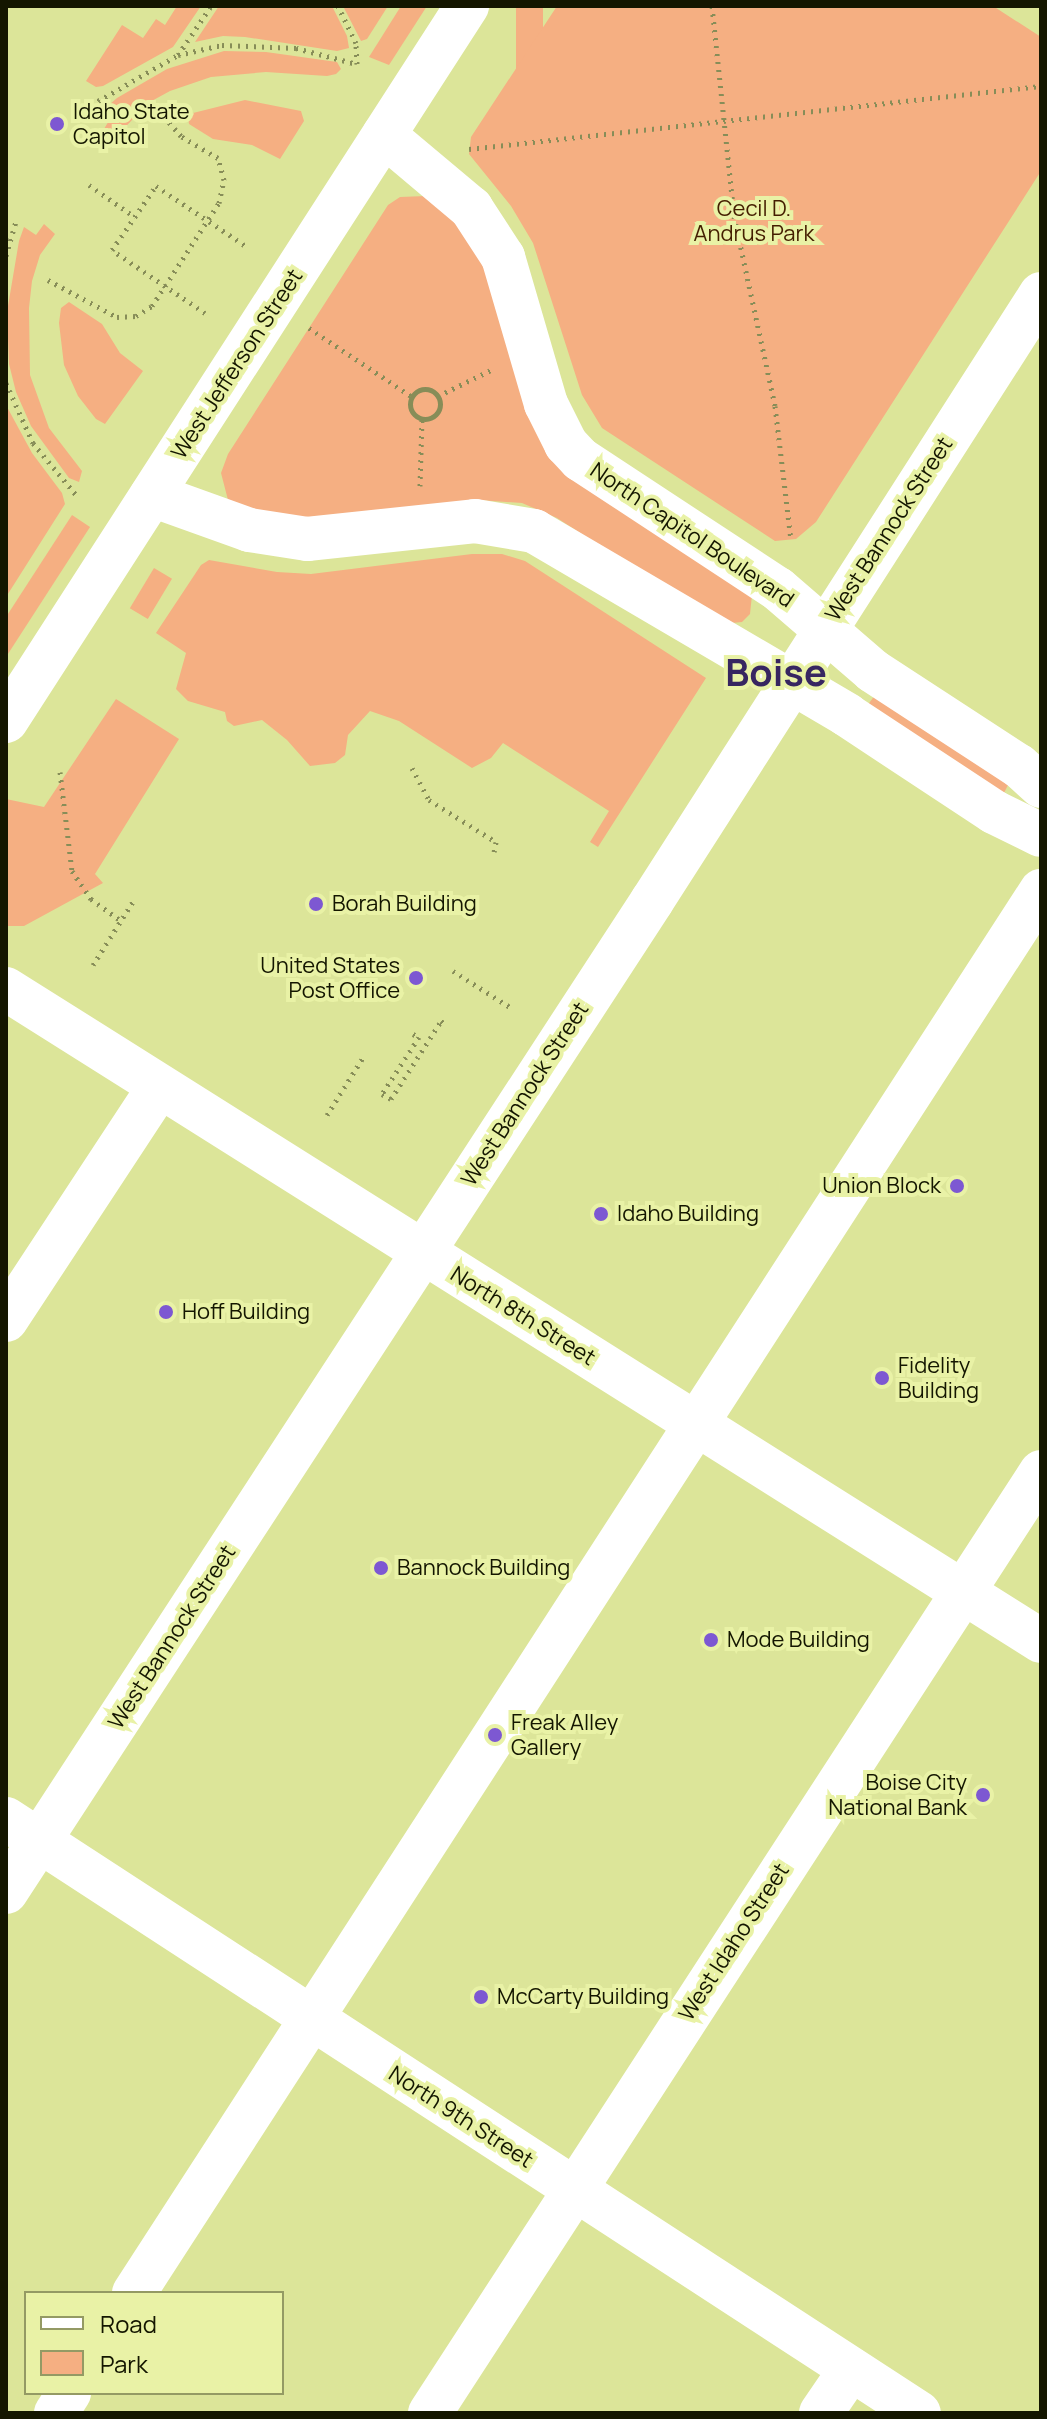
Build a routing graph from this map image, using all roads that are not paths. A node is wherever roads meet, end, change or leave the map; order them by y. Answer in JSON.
{"nodes":[{"id":1,"x":467,"y":6,"type":"edge"},
{"id":2,"x":384,"y":135,"type":"junction"},
{"id":3,"x":1041,"y":294,"type":"edge"},
{"id":4,"x":152,"y":495,"type":"junction"},
{"id":5,"x":824,"y":630,"type":"junction"},
{"id":6,"x":790,"y":681,"type":"junction"},
{"id":7,"x":6,"y":721,"type":"edge"},
{"id":8,"x":1041,"y":786,"type":"edge"},
{"id":9,"x":1041,"y":835,"type":"edge"},
{"id":10,"x":1041,"y":891,"type":"edge"},
{"id":11,"x":6,"y":989,"type":"edge"},
{"id":12,"x":159,"y":1087,"type":"junction"},
{"id":13,"x":421,"y":1252,"type":"junction"},
{"id":14,"x":6,"y":1320,"type":"edge"},
{"id":15,"x":696,"y":1424,"type":"junction"},
{"id":16,"x":1041,"y":1472,"type":"edge"},
{"id":17,"x":962,"y":1590,"type":"junction"},
{"id":18,"x":1041,"y":1641,"type":"edge"},
{"id":19,"x":22,"y":1830,"type":"edge"},
{"id":20,"x":6,"y":1892,"type":"edge"},
{"id":21,"x":311,"y":2020,"type":"junction"},
{"id":22,"x":574,"y":2190,"type":"junction"},
{"id":23,"x":135,"y":2291,"type":"edge"},
{"id":24,"x":851,"y":2369,"type":"junction"},
{"id":25,"x":68,"y":2395,"type":"edge"},
{"id":26,"x":56,"y":2413,"type":"edge"},
{"id":27,"x":430,"y":2413,"type":"edge"},
{"id":28,"x":821,"y":2413,"type":"edge"},
{"id":29,"x":919,"y":2413,"type":"edge"}],
"edges":[{"from":1,"to":2,"type":"street","name":"West Jefferson Street"},
{"from":2,"to":4,"type":"street","name":"West Jefferson Street"},
{"from":2,"to":5,"type":"street","name":"North Capitol Boulevard"},
{"from":3,"to":5,"type":"street","name":"West Bannock Street"},
{"from":4,"to":6,"type":"street"},
{"from":4,"to":7,"type":"street","name":"West Jefferson Street"},
{"from":5,"to":6,"type":"street","name":"West Bannock Street"},
{"from":5,"to":8,"type":"street","name":"North Capitol Boulevard"},
{"from":6,"to":9,"type":"street"},
{"from":6,"to":13,"type":"street","name":"West Bannock Street"},
{"from":10,"to":15,"type":"street"},
{"from":11,"to":12,"type":"street","name":"North 8th Street"},
{"from":12,"to":13,"type":"street","name":"North 8th Street"},
{"from":12,"to":14,"type":"street"},
{"from":13,"to":15,"type":"street","name":"North 8th Street"},
{"from":13,"to":19,"type":"street","name":"West Bannock Street"},
{"from":15,"to":17,"type":"street","name":"North 8th Street"},
{"from":15,"to":21,"type":"street"},
{"from":16,"to":17,"type":"street","name":"West Idaho Street"},
{"from":17,"to":18,"type":"street","name":"North 8th Street"},
{"from":17,"to":22,"type":"street","name":"West Idaho Street"},
{"from":19,"to":20,"type":"street","name":"West Bannock Street"},
{"from":19,"to":21,"type":"street","name":"North 9th Street"},
{"from":21,"to":22,"type":"street","name":"North 9th Street"},
{"from":21,"to":23,"type":"street"},
{"from":22,"to":24,"type":"street","name":"North 9th Street"},
{"from":22,"to":27,"type":"street","name":"West Idaho Street"},
{"from":24,"to":28,"type":"street"},
{"from":24,"to":29,"type":"street","name":"North 9th Street"},
{"from":25,"to":26,"type":"street"}]}
